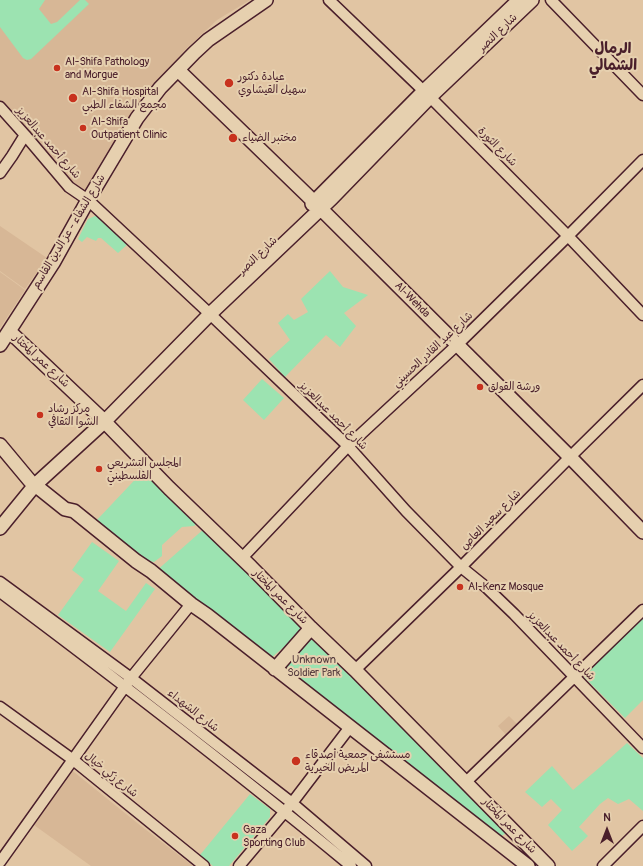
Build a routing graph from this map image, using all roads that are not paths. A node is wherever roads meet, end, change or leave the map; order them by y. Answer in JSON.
{"nodes":[{"id":1,"x":266,"y":0,"type":"edge"},
{"id":2,"x":329,"y":0,"type":"edge"},
{"id":3,"x":518,"y":0,"type":"edge"},
{"id":4,"x":532,"y":0,"type":"edge"},
{"id":5,"x":551,"y":0,"type":"edge"},
{"id":6,"x":178,"y":70,"type":"junction"},
{"id":7,"x":427,"y":94,"type":"junction"},
{"id":8,"x":643,"y":95,"type":"edge"},
{"id":9,"x":0,"y":107,"type":"edge"},
{"id":10,"x":25,"y":135,"type":"junction"},
{"id":11,"x":643,"y":160,"type":"edge"},
{"id":12,"x":0,"y":173,"type":"edge"},
{"id":13,"x":88,"y":200,"type":"junction"},
{"id":14,"x":317,"y":205,"type":"junction"},
{"id":15,"x":568,"y":236,"type":"junction"},
{"id":16,"x":207,"y":311,"type":"junction"},
{"id":17,"x":643,"y":315,"type":"edge"},
{"id":18,"x":9,"y":331,"type":"junction"},
{"id":19,"x":0,"y":345,"type":"edge"},
{"id":20,"x":457,"y":345,"type":"junction"},
{"id":21,"x":643,"y":385,"type":"edge"},
{"id":22,"x":102,"y":419,"type":"junction"},
{"id":23,"x":0,"y":435,"type":"edge"},
{"id":24,"x":0,"y":445,"type":"edge"},
{"id":25,"x":348,"y":446,"type":"junction"},
{"id":26,"x":570,"y":457,"type":"junction"},
{"id":27,"x":35,"y":480,"type":"junction"},
{"id":28,"x":0,"y":514,"type":"edge"},
{"id":29,"x":0,"y":528,"type":"edge"},
{"id":30,"x":643,"y":532,"type":"edge"},
{"id":31,"x":242,"y":558,"type":"junction"},
{"id":32,"x":461,"y":567,"type":"junction"},
{"id":33,"x":0,"y":582,"type":"edge"},
{"id":34,"x":0,"y":592,"type":"edge"},
{"id":35,"x":191,"y":604,"type":"junction"},
{"id":36,"x":643,"y":610,"type":"edge"},
{"id":37,"x":311,"y":628,"type":"junction"},
{"id":38,"x":275,"y":668,"type":"junction"},
{"id":39,"x":354,"y":670,"type":"junction"},
{"id":40,"x":573,"y":677,"type":"junction"},
{"id":41,"x":128,"y":682,"type":"junction"},
{"id":42,"x":0,"y":707,"type":"edge"},
{"id":43,"x":350,"y":728,"type":"junction"},
{"id":44,"x":643,"y":748,"type":"edge"},
{"id":45,"x":72,"y":759,"type":"junction"},
{"id":46,"x":466,"y":782,"type":"junction"},
{"id":47,"x":292,"y":802,"type":"junction"},
{"id":48,"x":285,"y":811,"type":"junction"},
{"id":49,"x":643,"y":826,"type":"edge"},
{"id":50,"x":511,"y":830,"type":"junction"},
{"id":51,"x":495,"y":840,"type":"junction"},
{"id":52,"x":0,"y":862,"type":"edge"},
{"id":53,"x":204,"y":866,"type":"edge"},
{"id":54,"x":239,"y":866,"type":"edge"},
{"id":55,"x":351,"y":866,"type":"edge"},
{"id":56,"x":366,"y":866,"type":"edge"},
{"id":57,"x":528,"y":866,"type":"edge"},
{"id":58,"x":548,"y":866,"type":"edge"},
{"id":59,"x":603,"y":866,"type":"edge"}],
"edges":[{"from":1,"to":6,"type":"main road","name":"شارع الشفاء - عز الدين القاسم"},
{"from":2,"to":7,"type":"street","name":"شارع الثورة"},
{"from":3,"to":7,"type":"main road","name":"شارع النصر"},
{"from":4,"to":7,"type":"main road","name":"شارع النصر"},
{"from":5,"to":8,"type":"street"},
{"from":6,"to":13,"type":"main road","name":"شارع الشفاء - عز الدين القاسم"},
{"from":6,"to":14,"type":"main road","name":"Al-Wehda"},
{"from":7,"to":14,"type":"main road","name":"شارع النصر"},
{"from":7,"to":15,"type":"street","name":"شارع الثورة"},
{"from":9,"to":10,"type":"street","name":"شارع أحمد عبدالعزيز"},
{"from":10,"to":12,"type":"street"},
{"from":10,"to":13,"type":"street","name":"شارع أحمد عبدالعزيز"},
{"from":11,"to":15,"type":"street","name":"شارع عبد القادر الحسيني"},
{"from":13,"to":16,"type":"street","name":"شارع أحمد عبدالعزيز"},
{"from":13,"to":18,"type":"main road","name":"شارع الشفاء - عز الدين القاسم"},
{"from":14,"to":16,"type":"main road","name":"شارع النصر"},
{"from":14,"to":20,"type":"main road","name":"Al-Wehda"},
{"from":15,"to":17,"type":"street","name":"شارع الثورة"},
{"from":15,"to":20,"type":"street","name":"شارع عبد القادر الحسيني"},
{"from":16,"to":22,"type":"main road","name":"شارع النصر"},
{"from":16,"to":25,"type":"street","name":"شارع أحمد عبدالعزيز"},
{"from":18,"to":19,"type":"main road","name":"شارع الشفاء - عز الدين القاسم"},
{"from":18,"to":22,"type":"main road","name":"شارع عمر المختار"},
{"from":20,"to":25,"type":"street","name":"شارع عبد القادر الحسيني"},
{"from":20,"to":26,"type":"main road","name":"Al-Wehda"},
{"from":21,"to":26,"type":"street","name":"شارع سعيد العاص"},
{"from":22,"to":27,"type":"main road","name":"شارع النصر"},
{"from":22,"to":31,"type":"main road","name":"شارع عمر المختار"},
{"from":23,"to":27,"type":"main road"},
{"from":24,"to":27,"type":"main road"},
{"from":25,"to":31,"type":"street","name":"شارع عبد القادر الحسيني"},
{"from":25,"to":32,"type":"street","name":"شارع أحمد عبدالعزيز"},
{"from":26,"to":30,"type":"main road","name":"Al-Wehda"},
{"from":26,"to":32,"type":"street","name":"شارع سعيد العاص"},
{"from":27,"to":28,"type":"main road","name":"شارع النصر"},
{"from":27,"to":29,"type":"main road"},
{"from":27,"to":35,"type":"main road","name":"شارع عمر المختار"},
{"from":31,"to":37,"type":"main road","name":"شارع عمر المختار"},
{"from":32,"to":39,"type":"street","name":"شارع سعيد العاص"},
{"from":32,"to":40,"type":"street","name":"شارع أحمد عبدالعزيز"},
{"from":33,"to":41,"type":"street","name":"شارع الشهداء"},
{"from":34,"to":41,"type":"street","name":"شارع الشهداء"},
{"from":35,"to":38,"type":"main road","name":"شارع عمر المختار"},
{"from":35,"to":41,"type":"street"},
{"from":36,"to":40,"type":"street"},
{"from":37,"to":38,"type":"main road"},
{"from":37,"to":39,"type":"main road","name":"شارع عمر المختار"},
{"from":38,"to":43,"type":"main road","name":"شارع عمر المختار"},
{"from":39,"to":46,"type":"main road","name":"شارع عمر المختار"},
{"from":40,"to":44,"type":"street","name":"شارع أحمد عبدالعزيز"},
{"from":40,"to":46,"type":"street"},
{"from":41,"to":45,"type":"street"},
{"from":41,"to":47,"type":"street","name":"شارع الشهداء"},
{"from":41,"to":48,"type":"street","name":"شارع الشهداء"},
{"from":42,"to":45,"type":"street","name":"شارع زكي خيال"},
{"from":43,"to":47,"type":"street"},
{"from":43,"to":51,"type":"main road","name":"شارع عمر المختار"},
{"from":45,"to":52,"type":"street"},
{"from":45,"to":53,"type":"street","name":"شارع زكي خيال"},
{"from":46,"to":50,"type":"main road","name":"شارع عمر المختار"},
{"from":47,"to":48,"type":"street"},
{"from":47,"to":56,"type":"street","name":"شارع الشهداء"},
{"from":48,"to":54,"type":"street"},
{"from":48,"to":55,"type":"street","name":"شارع الشهداء"},
{"from":49,"to":59,"type":"street"},
{"from":50,"to":51,"type":"main road"},
{"from":50,"to":58,"type":"main road","name":"شارع عمر المختار"},
{"from":51,"to":57,"type":"main road","name":"شارع عمر المختار"}]}
